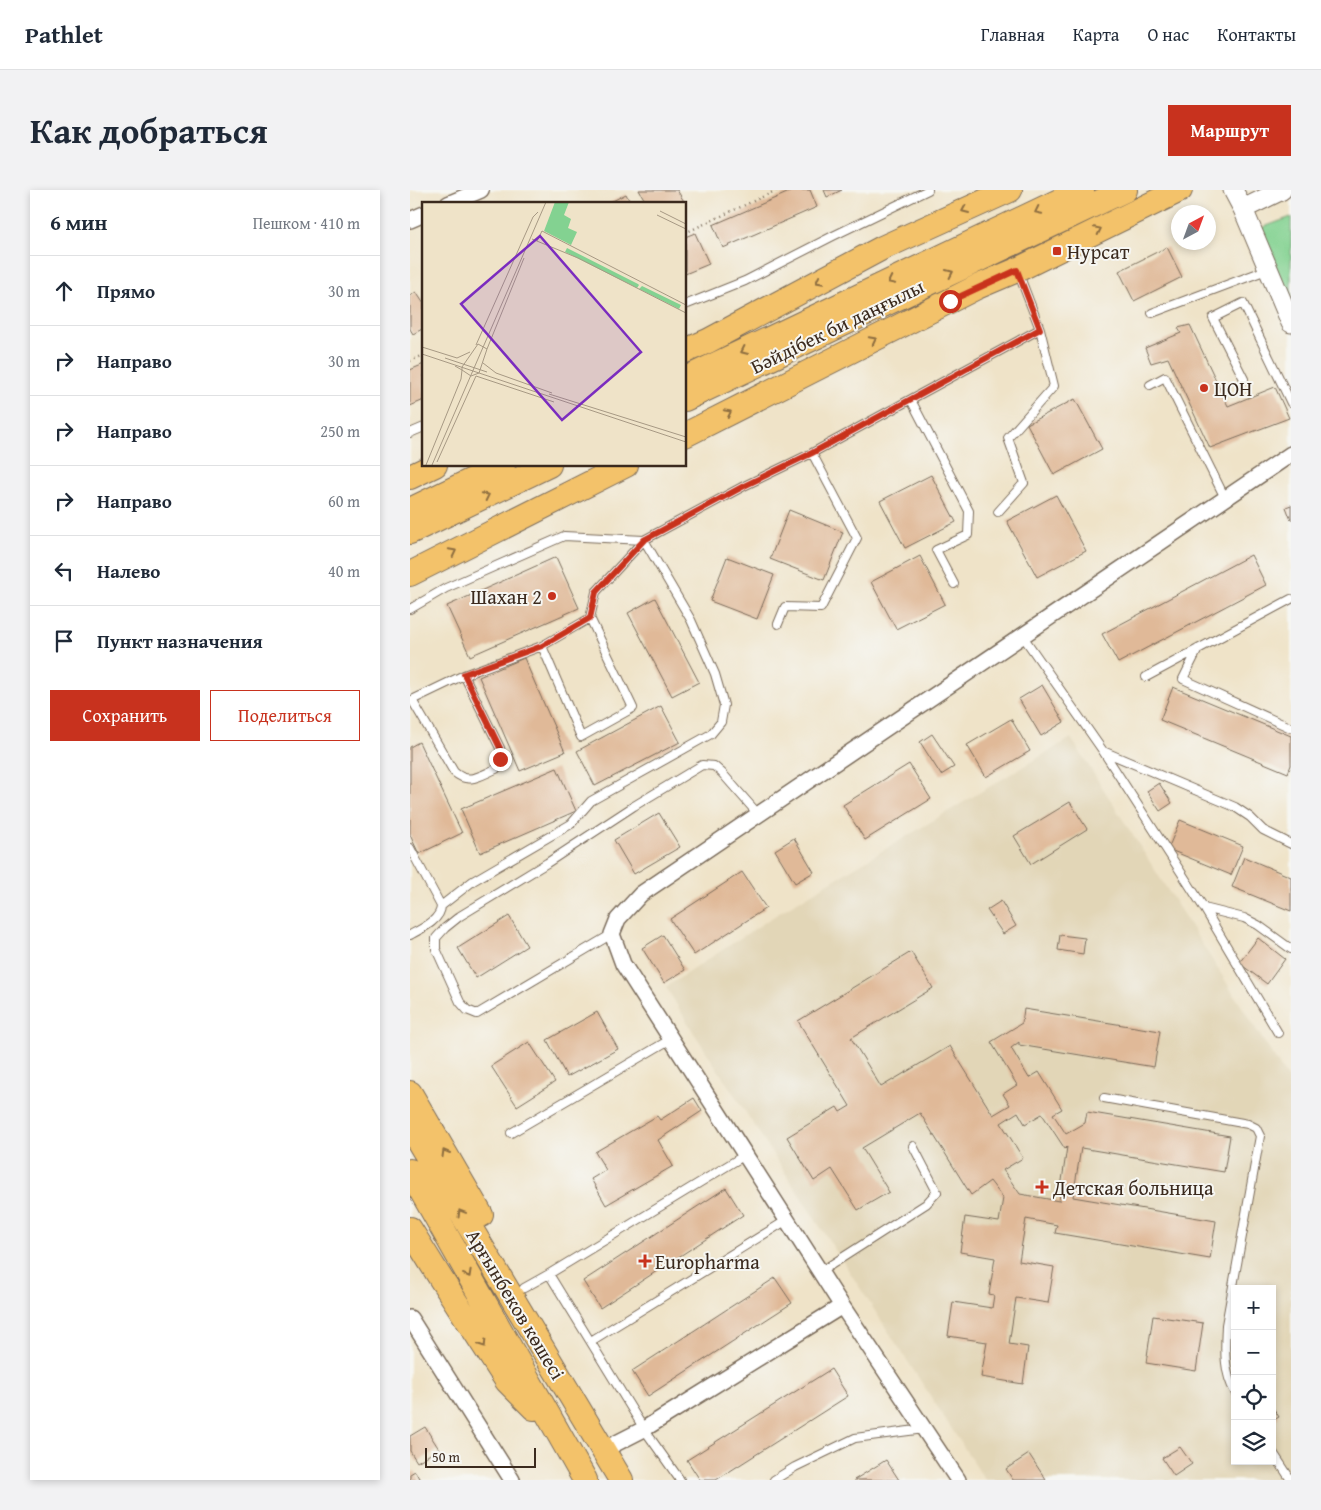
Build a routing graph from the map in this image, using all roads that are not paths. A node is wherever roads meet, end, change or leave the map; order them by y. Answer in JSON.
{"nodes":[{"id":1,"x":481,"y":190,"type":"edge"},
{"id":2,"x":928,"y":190,"type":"edge"},
{"id":3,"x":1010,"y":190,"type":"edge"},
{"id":4,"x":1082,"y":190,"type":"edge"},
{"id":5,"x":1125,"y":190,"type":"edge"},
{"id":6,"x":1180,"y":190,"type":"edge"},
{"id":7,"x":1233,"y":190,"type":"edge"},
{"id":8,"x":1282,"y":190,"type":"edge"},
{"id":9,"x":453,"y":202,"type":"edge"},
{"id":10,"x":1243,"y":209,"type":"junction"},
{"id":11,"x":422,"y":215,"type":"edge"},
{"id":12,"x":410,"y":220,"type":"edge"},
{"id":13,"x":1269,"y":269,"type":"junction"},
{"id":14,"x":1017,"y":270,"type":"junction"},
{"id":15,"x":686,"y":305,"type":"edge"},
{"id":16,"x":1152,"y":313,"type":"dead end"},
{"id":17,"x":1291,"y":323,"type":"edge"},
{"id":18,"x":1040,"y":329,"type":"junction"},
{"id":19,"x":686,"y":351,"type":"edge"},
{"id":20,"x":686,"y":379,"type":"edge"},
{"id":21,"x":1244,"y":379,"type":"dead end"},
{"id":22,"x":1150,"y":385,"type":"dead end"},
{"id":23,"x":686,"y":399,"type":"edge"},
{"id":24,"x":911,"y":400,"type":"junction"},
{"id":25,"x":1291,"y":403,"type":"edge"},
{"id":26,"x":422,"y":427,"type":"edge"},
{"id":27,"x":410,"y":433,"type":"edge"},
{"id":28,"x":686,"y":434,"type":"edge"},
{"id":29,"x":812,"y":453,"type":"junction"},
{"id":30,"x":1291,"y":454,"type":"edge"},
{"id":31,"x":432,"y":466,"type":"edge"},
{"id":32,"x":502,"y":466,"type":"edge"},
{"id":33,"x":547,"y":466,"type":"edge"},
{"id":34,"x":624,"y":466,"type":"edge"},
{"id":35,"x":410,"y":477,"type":"edge"},
{"id":36,"x":1225,"y":498,"type":"junction"},
{"id":37,"x":410,"y":510,"type":"edge"},
{"id":38,"x":998,"y":512,"type":"dead end"},
{"id":39,"x":410,"y":532,"type":"edge"},
{"id":40,"x":644,"y":540,"type":"junction"},
{"id":41,"x":410,"y":574,"type":"edge"},
{"id":42,"x":954,"y":584,"type":"dead end"},
{"id":43,"x":1291,"y":599,"type":"edge"},
{"id":44,"x":410,"y":609,"type":"edge"},
{"id":45,"x":590,"y":618,"type":"junction"},
{"id":46,"x":778,"y":624,"type":"dead end"},
{"id":47,"x":1022,"y":635,"type":"junction"},
{"id":48,"x":542,"y":646,"type":"junction"},
{"id":49,"x":1198,"y":649,"type":"junction"},
{"id":50,"x":464,"y":674,"type":"junction"},
{"id":51,"x":1146,"y":677,"type":"dead end"},
{"id":52,"x":411,"y":701,"type":"edge"},
{"id":53,"x":1291,"y":728,"type":"edge"},
{"id":54,"x":1103,"y":751,"type":"junction"},
{"id":55,"x":758,"y":814,"type":"junction"},
{"id":56,"x":1291,"y":844,"type":"edge"},
{"id":57,"x":410,"y":848,"type":"edge"},
{"id":58,"x":441,"y":906,"type":"junction"},
{"id":59,"x":1204,"y":908,"type":"junction"},
{"id":60,"x":612,"y":934,"type":"junction"},
{"id":61,"x":410,"y":935,"type":"edge"},
{"id":62,"x":1291,"y":949,"type":"edge"},
{"id":63,"x":1278,"y":1033,"type":"dead end"},
{"id":64,"x":671,"y":1039,"type":"junction"},
{"id":65,"x":410,"y":1093,"type":"edge"},
{"id":66,"x":1104,"y":1098,"type":"dead end"},
{"id":67,"x":410,"y":1127,"type":"edge"},
{"id":68,"x":512,"y":1133,"type":"dead end"},
{"id":69,"x":912,"y":1146,"type":"dead end"},
{"id":70,"x":745,"y":1155,"type":"junction"},
{"id":71,"x":410,"y":1171,"type":"edge"},
{"id":72,"x":787,"y":1220,"type":"junction"},
{"id":73,"x":410,"y":1229,"type":"edge"},
{"id":74,"x":820,"y":1272,"type":"junction"},
{"id":75,"x":549,"y":1274,"type":"junction"},
{"id":76,"x":524,"y":1288,"type":"junction"},
{"id":77,"x":842,"y":1306,"type":"junction"},
{"id":78,"x":410,"y":1318,"type":"edge"},
{"id":79,"x":591,"y":1341,"type":"junction"},
{"id":80,"x":1231,"y":1386,"type":"edge"},
{"id":81,"x":581,"y":1412,"type":"junction"},
{"id":82,"x":924,"y":1429,"type":"junction"},
{"id":83,"x":644,"y":1430,"type":"junction"},
{"id":84,"x":558,"y":1434,"type":"junction"},
{"id":85,"x":603,"y":1450,"type":"junction"},
{"id":86,"x":1276,"y":1457,"type":"edge"},
{"id":87,"x":512,"y":1480,"type":"edge"},
{"id":88,"x":585,"y":1480,"type":"edge"},
{"id":89,"x":621,"y":1480,"type":"edge"},
{"id":90,"x":680,"y":1480,"type":"edge"},
{"id":91,"x":774,"y":1480,"type":"edge"},
{"id":92,"x":957,"y":1480,"type":"edge"},
{"id":93,"x":1291,"y":1480,"type":"edge"}],
"edges":[{"from":1,"to":9,"type":"street"},
{"from":2,"to":15,"type":"lane"},
{"from":3,"to":19,"type":"main road","one_way":true},
{"from":4,"to":20,"type":"main road","name":"Бәйдібек би даңғылы","one_way":true},
{"from":23,"to":5,"type":"main road","name":"Бәйдібек би даңғылы","one_way":true},
{"from":14,"to":6,"type":"main road","one_way":true},
{"from":7,"to":10,"type":"street"},
{"from":8,"to":10,"type":"street"},
{"from":10,"to":13,"type":"street"},
{"from":11,"to":12,"type":"street"},
{"from":13,"to":16,"type":"lane"},
{"from":13,"to":17,"type":"street"},
{"from":14,"to":18,"type":"lane"},
{"from":28,"to":14,"type":"main road","one_way":true},
{"from":18,"to":24,"type":"lane"},
{"from":18,"to":38,"type":"lane"},
{"from":21,"to":25,"type":"lane"},
{"from":22,"to":36,"type":"lane"},
{"from":24,"to":29,"type":"lane"},
{"from":24,"to":42,"type":"lane"},
{"from":26,"to":27,"type":"lane"},
{"from":29,"to":40,"type":"lane"},
{"from":29,"to":46,"type":"lane"},
{"from":30,"to":36,"type":"street"},
{"from":31,"to":35,"type":"main road"},
{"from":32,"to":37,"type":"main road"},
{"from":39,"to":33,"type":"main road","one_way":true},
{"from":41,"to":34,"type":"main road","one_way":true},
{"from":36,"to":47,"type":"street"},
{"from":40,"to":44,"type":"lane"},
{"from":40,"to":45,"type":"lane"},
{"from":40,"to":58,"type":"lane"},
{"from":43,"to":49,"type":"lane"},
{"from":45,"to":48,"type":"lane"},
{"from":45,"to":48,"type":"lane"},
{"from":47,"to":54,"type":"lane"},
{"from":47,"to":55,"type":"street"},
{"from":48,"to":50,"type":"lane"},
{"from":49,"to":51,"type":"lane"},
{"from":49,"to":53,"type":"lane"},
{"from":50,"to":52,"type":"lane"},
{"from":50,"to":52,"type":"lane"},
{"from":54,"to":56,"type":"lane"},
{"from":54,"to":59,"type":"lane"},
{"from":55,"to":60,"type":"street"},
{"from":55,"to":60,"type":"lane"},
{"from":57,"to":58,"type":"lane"},
{"from":58,"to":61,"type":"lane"},
{"from":59,"to":62,"type":"lane"},
{"from":59,"to":63,"type":"lane"},
{"from":60,"to":64,"type":"street"},
{"from":64,"to":68,"type":"lane"},
{"from":64,"to":70,"type":"street"},
{"from":76,"to":65,"type":"main road","one_way":true},
{"from":66,"to":80,"type":"lane"},
{"from":81,"to":67,"type":"main road","name":"Арғынбеков көшесі","one_way":true},
{"from":69,"to":74,"type":"lane"},
{"from":70,"to":72,"type":"street"},
{"from":70,"to":75,"type":"lane"},
{"from":71,"to":84,"type":"main road","name":"Арғынбеков көшесі","one_way":true},
{"from":72,"to":74,"type":"street"},
{"from":72,"to":79,"type":"lane"},
{"from":73,"to":84,"type":"main road","one_way":true},
{"from":74,"to":77,"type":"street"},
{"from":75,"to":76,"type":"lane"},
{"from":75,"to":79,"type":"lane"},
{"from":76,"to":81,"type":"main road"},
{"from":77,"to":82,"type":"street"},
{"from":77,"to":83,"type":"street"},
{"from":78,"to":87,"type":"street"},
{"from":79,"to":83,"type":"lane"},
{"from":81,"to":85,"type":"main road","name":"Арғынбеков көшесі"},
{"from":82,"to":91,"type":"lane"},
{"from":82,"to":92,"type":"street"},
{"from":83,"to":85,"type":"street"},
{"from":83,"to":90,"type":"lane"},
{"from":84,"to":88,"type":"main road","name":"Арғынбеков көшесі"},
{"from":85,"to":89,"type":"main road","name":"Арғынбеков көшесі"},
{"from":86,"to":93,"type":"lane"}]}
